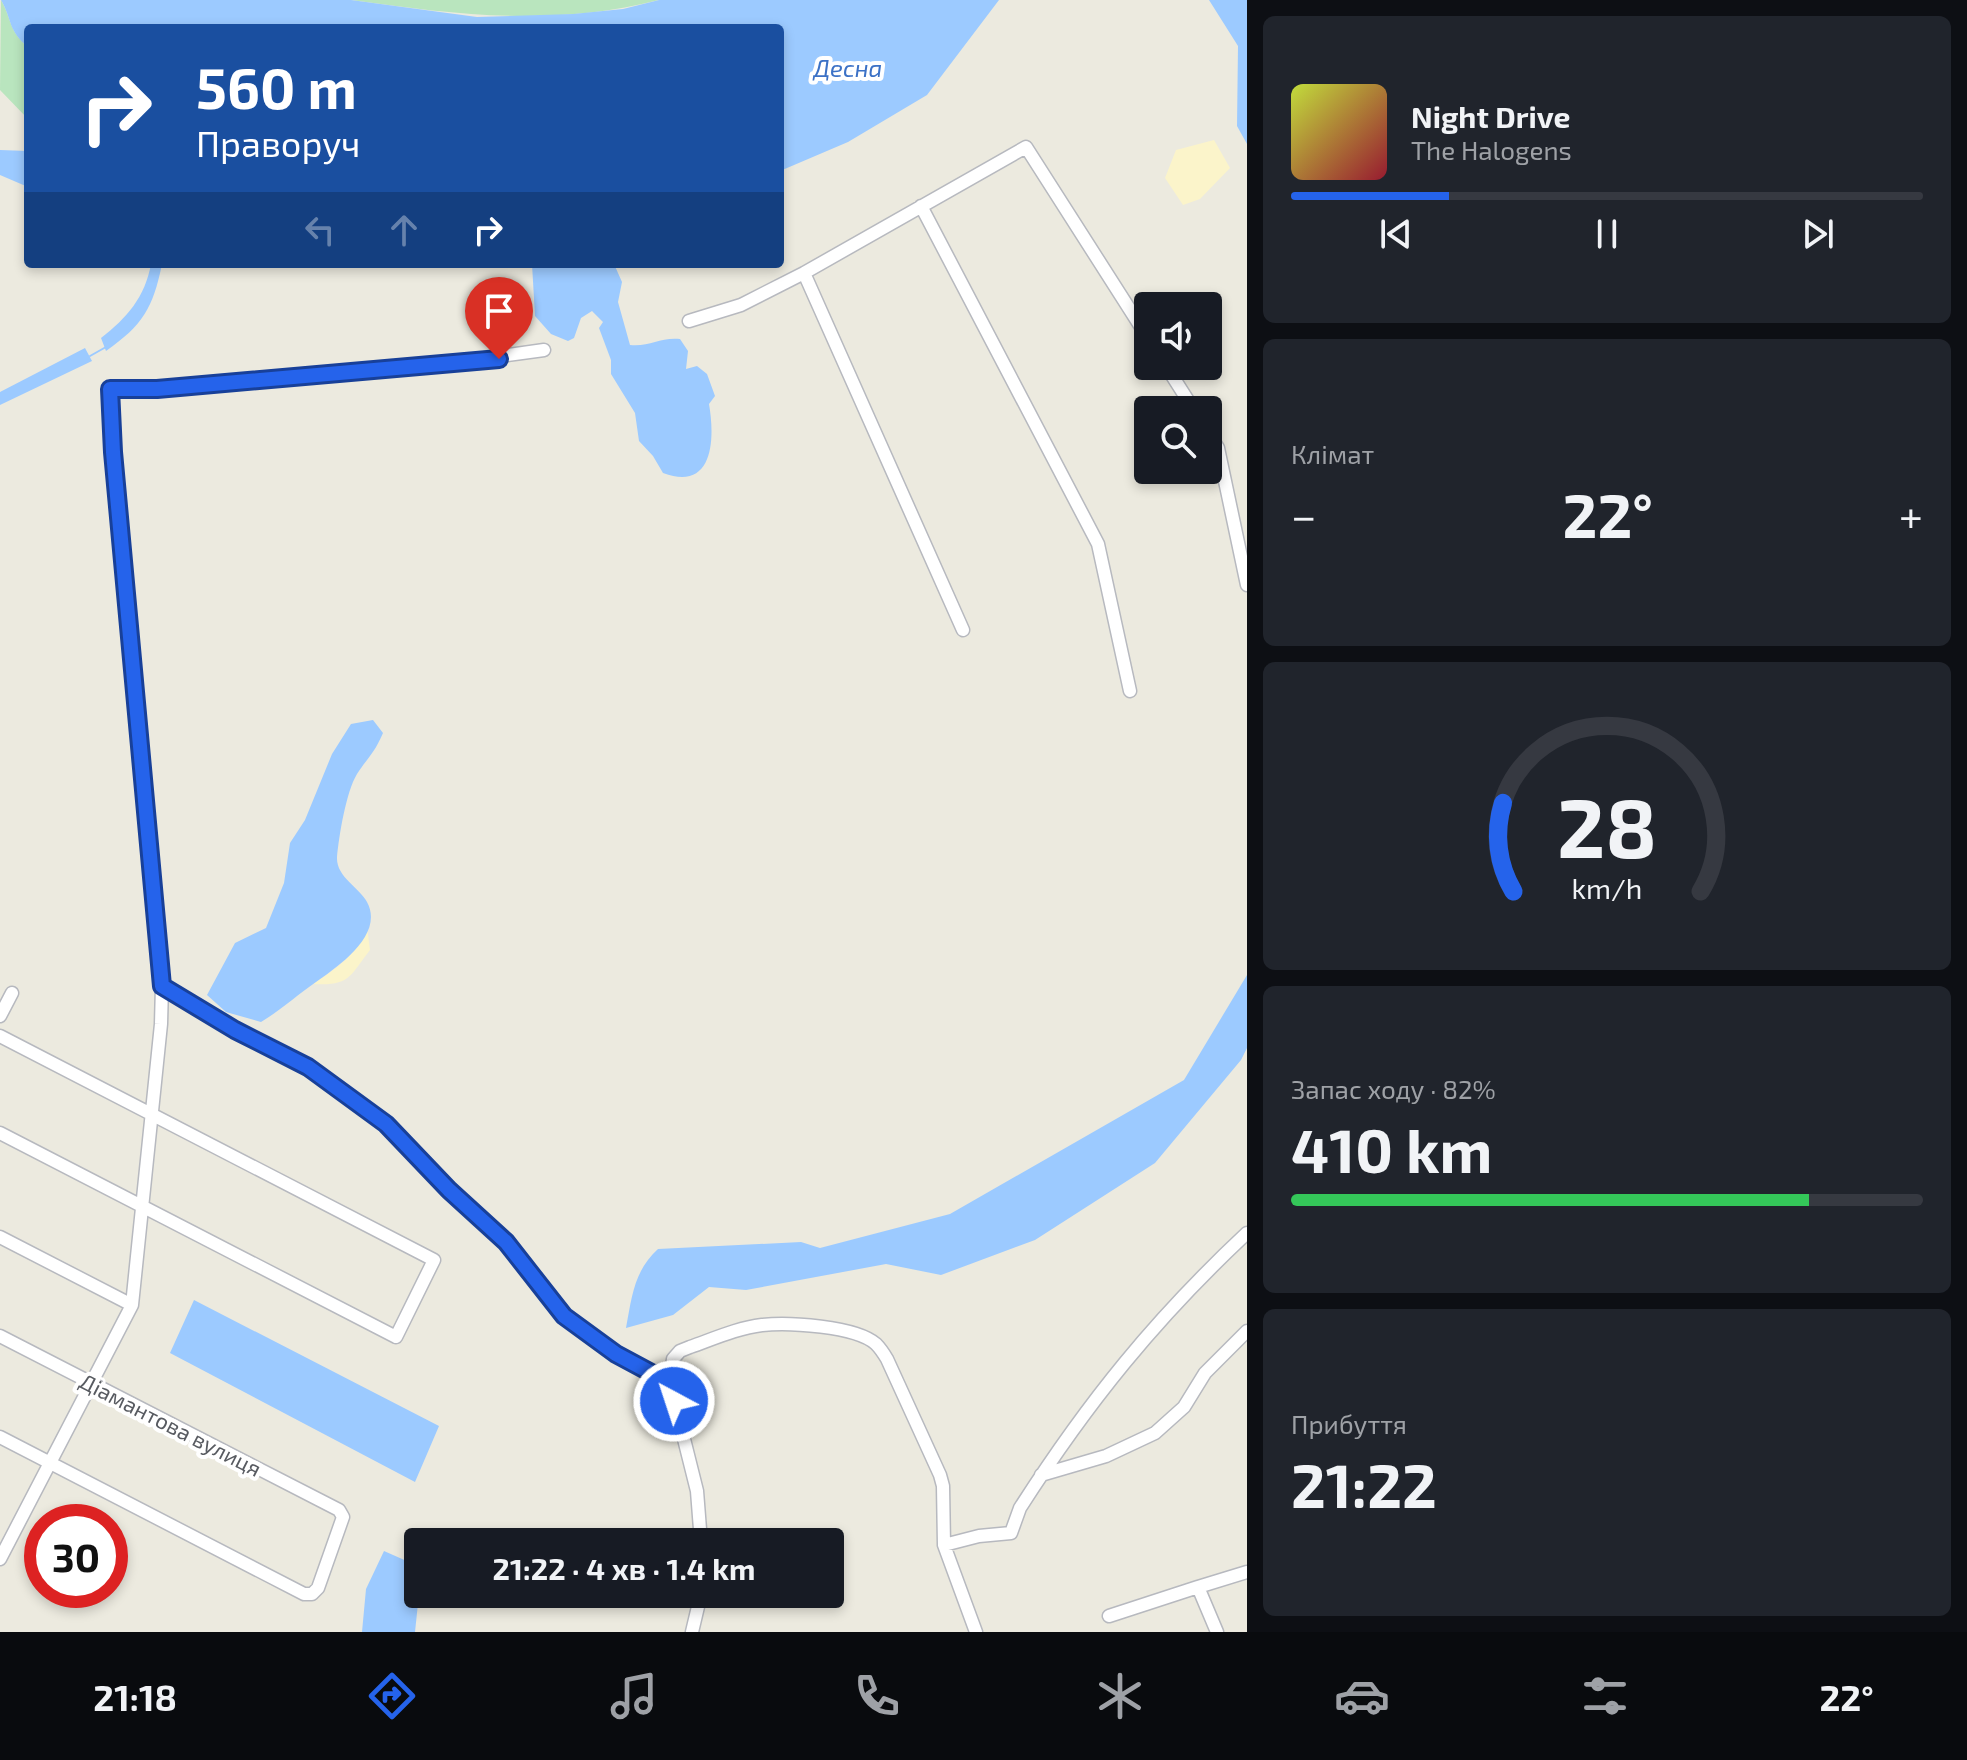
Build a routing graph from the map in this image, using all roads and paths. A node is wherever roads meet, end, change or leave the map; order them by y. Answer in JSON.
{"nodes":[{"id":1,"x":921,"y":206,"type":"junction"},
{"id":2,"x":804,"y":273,"type":"junction"},
{"id":3,"x":1134,"y":316,"type":"edge"},
{"id":4,"x":689,"y":321,"type":"dead end"},
{"id":5,"x":544,"y":350,"type":"dead end"},
{"id":6,"x":1222,"y":467,"type":"edge"},
{"id":7,"x":1247,"y":585,"type":"edge"},
{"id":8,"x":963,"y":630,"type":"dead end"},
{"id":9,"x":1130,"y":691,"type":"dead end"},
{"id":10,"x":162,"y":986,"type":"junction"},
{"id":11,"x":12,"y":993,"type":"dead end"},
{"id":12,"x":0,"y":1016,"type":"edge"},
{"id":13,"x":0,"y":1036,"type":"edge"},
{"id":14,"x":151,"y":1114,"type":"junction"},
{"id":15,"x":0,"y":1133,"type":"edge"},
{"id":16,"x":142,"y":1206,"type":"junction"},
{"id":17,"x":1247,"y":1233,"type":"edge"},
{"id":18,"x":0,"y":1237,"type":"edge"},
{"id":19,"x":132,"y":1305,"type":"junction"},
{"id":20,"x":1247,"y":1331,"type":"edge"},
{"id":21,"x":0,"y":1336,"type":"edge"},
{"id":22,"x":670,"y":1383,"type":"junction"},
{"id":23,"x":92,"y":1384,"type":"junction"},
{"id":24,"x":0,"y":1437,"type":"edge"},
{"id":25,"x":50,"y":1463,"type":"junction"},
{"id":26,"x":1041,"y":1475,"type":"junction"},
{"id":27,"x":700,"y":1528,"type":"edge"},
{"id":28,"x":944,"y":1545,"type":"junction"},
{"id":29,"x":0,"y":1559,"type":"edge"},
{"id":30,"x":1247,"y":1572,"type":"edge"},
{"id":31,"x":1198,"y":1587,"type":"junction"},
{"id":32,"x":698,"y":1608,"type":"edge"},
{"id":33,"x":1109,"y":1616,"type":"dead end"},
{"id":34,"x":692,"y":1632,"type":"edge"},
{"id":35,"x":976,"y":1632,"type":"edge"},
{"id":36,"x":1217,"y":1632,"type":"edge"}],
"edges":[{"from":1,"to":2,"type":"street"},
{"from":1,"to":3,"type":"street"},
{"from":1,"to":9,"type":"street"},
{"from":2,"to":4,"type":"street"},
{"from":2,"to":8,"type":"street"},
{"from":5,"to":10,"type":"street"},
{"from":6,"to":7,"type":"street"},
{"from":10,"to":14,"type":"street"},
{"from":10,"to":22,"type":"street"},
{"from":11,"to":12,"type":"street"},
{"from":13,"to":14,"type":"street"},
{"from":14,"to":16,"type":"street"},
{"from":14,"to":16,"type":"street"},
{"from":15,"to":16,"type":"street"},
{"from":16,"to":19,"type":"street"},
{"from":17,"to":26,"type":"street"},
{"from":18,"to":19,"type":"street"},
{"from":19,"to":23,"type":"street"},
{"from":20,"to":26,"type":"street"},
{"from":21,"to":23,"type":"street","name":"Діамантова вулиця"},
{"from":22,"to":27,"type":"street"},
{"from":22,"to":28,"type":"street"},
{"from":23,"to":25,"type":"street"},
{"from":23,"to":25,"type":"street","name":"Діамантова вулиця"},
{"from":24,"to":25,"type":"street"},
{"from":25,"to":29,"type":"street"},
{"from":26,"to":28,"type":"street"},
{"from":28,"to":35,"type":"street"},
{"from":30,"to":31,"type":"street"},
{"from":31,"to":33,"type":"street"},
{"from":31,"to":36,"type":"street"},
{"from":32,"to":34,"type":"street"}]}
